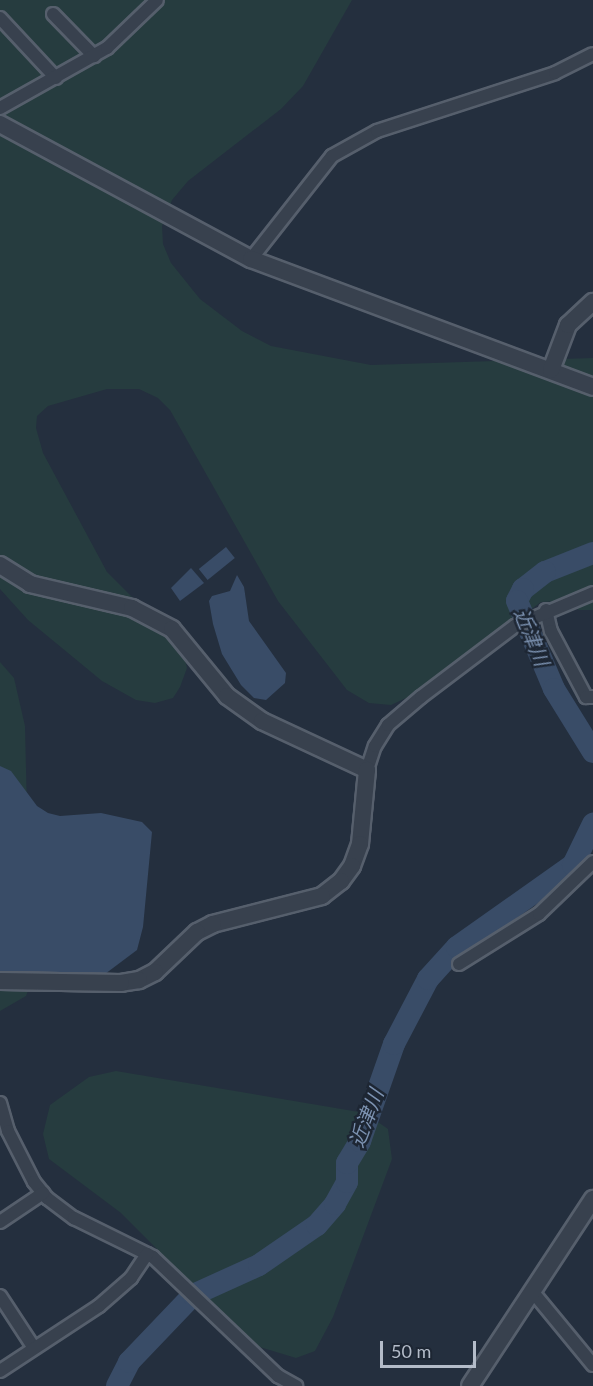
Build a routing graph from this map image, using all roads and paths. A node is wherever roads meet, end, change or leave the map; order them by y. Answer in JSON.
{"nodes":[{"id":1,"x":157,"y":0,"type":"edge"},
{"id":2,"x":53,"y":14,"type":"dead end"},
{"id":3,"x":0,"y":18,"type":"edge"},
{"id":4,"x":593,"y":54,"type":"edge"},
{"id":5,"x":94,"y":56,"type":"junction"},
{"id":6,"x":56,"y":78,"type":"junction"},
{"id":7,"x":0,"y":108,"type":"edge"},
{"id":8,"x":0,"y":124,"type":"edge"},
{"id":9,"x":251,"y":259,"type":"junction"},
{"id":10,"x":593,"y":302,"type":"edge"},
{"id":11,"x":551,"y":370,"type":"junction"},
{"id":12,"x":593,"y":387,"type":"edge"},
{"id":13,"x":0,"y":565,"type":"edge"},
{"id":14,"x":593,"y":592,"type":"edge"},
{"id":15,"x":546,"y":610,"type":"junction"},
{"id":16,"x":593,"y":697,"type":"edge"},
{"id":17,"x":367,"y":770,"type":"junction"},
{"id":18,"x":593,"y":861,"type":"edge"},
{"id":19,"x":459,"y":964,"type":"dead end"},
{"id":20,"x":0,"y":981,"type":"edge"},
{"id":21,"x":0,"y":1103,"type":"edge"},
{"id":22,"x":43,"y":1193,"type":"junction"},
{"id":23,"x":593,"y":1199,"type":"edge"},
{"id":24,"x":0,"y":1222,"type":"edge"},
{"id":25,"x":147,"y":1254,"type":"junction"},
{"id":26,"x":532,"y":1292,"type":"junction"},
{"id":27,"x":0,"y":1296,"type":"edge"},
{"id":28,"x":34,"y":1348,"type":"junction"},
{"id":29,"x":593,"y":1365,"type":"edge"},
{"id":30,"x":0,"y":1371,"type":"edge"},
{"id":31,"x":296,"y":1386,"type":"edge"},
{"id":32,"x":470,"y":1386,"type":"edge"}],
"edges":[{"from":1,"to":5,"type":"street"},
{"from":2,"to":5,"type":"street"},
{"from":3,"to":6,"type":"street"},
{"from":4,"to":9,"type":"street"},
{"from":5,"to":6,"type":"street"},
{"from":6,"to":7,"type":"street"},
{"from":8,"to":9,"type":"street"},
{"from":9,"to":11,"type":"street"},
{"from":10,"to":11,"type":"street"},
{"from":11,"to":12,"type":"street"},
{"from":13,"to":17,"type":"street"},
{"from":14,"to":15,"type":"street"},
{"from":15,"to":16,"type":"street"},
{"from":15,"to":17,"type":"street"},
{"from":17,"to":20,"type":"street"},
{"from":18,"to":19,"type":"street"},
{"from":21,"to":22,"type":"street"},
{"from":22,"to":24,"type":"street"},
{"from":22,"to":25,"type":"street"},
{"from":23,"to":26,"type":"street"},
{"from":25,"to":28,"type":"street"},
{"from":25,"to":31,"type":"street"},
{"from":26,"to":29,"type":"street"},
{"from":26,"to":32,"type":"street"},
{"from":27,"to":28,"type":"street"},
{"from":28,"to":30,"type":"street"}]}
